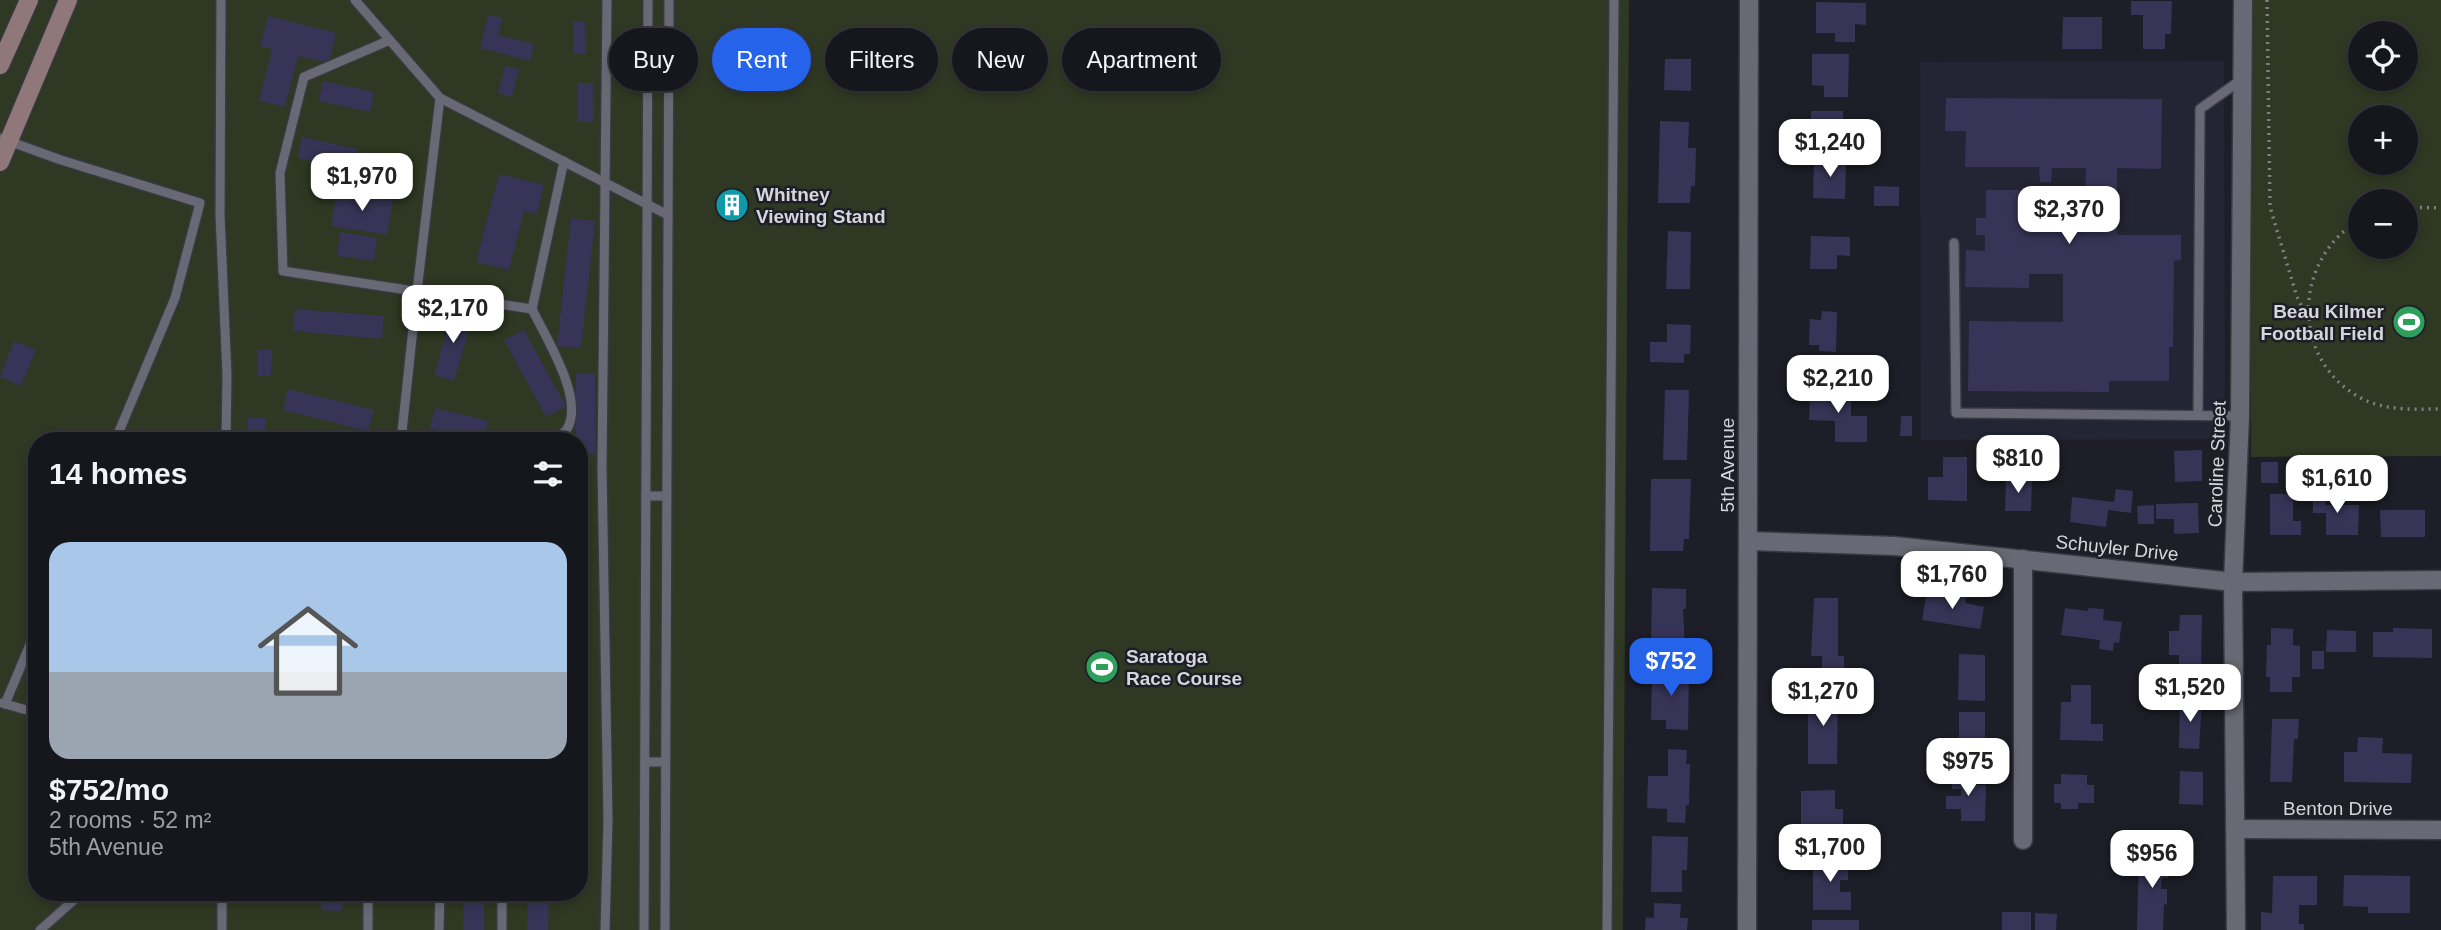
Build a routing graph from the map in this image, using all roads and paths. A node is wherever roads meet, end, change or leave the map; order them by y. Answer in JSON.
{"nodes":[{"id":1,"x":29,"y":0,"type":"edge"},
{"id":2,"x":68,"y":0,"type":"edge"},
{"id":3,"x":221,"y":0,"type":"edge"},
{"id":4,"x":355,"y":0,"type":"edge"},
{"id":5,"x":607,"y":0,"type":"edge"},
{"id":6,"x":648,"y":0,"type":"edge"},
{"id":7,"x":669,"y":0,"type":"edge"},
{"id":8,"x":1614,"y":0,"type":"edge"},
{"id":9,"x":1749,"y":0,"type":"edge"},
{"id":10,"x":2243,"y":0,"type":"edge"},
{"id":11,"x":2267,"y":0,"type":"edge"},
{"id":12,"x":390,"y":40,"type":"junction"},
{"id":13,"x":0,"y":65,"type":"edge"},
{"id":14,"x":2243,"y":79,"type":"junction"},
{"id":15,"x":440,"y":98,"type":"junction"},
{"id":16,"x":4,"y":140,"type":"edge"},
{"id":17,"x":564,"y":161,"type":"junction"},
{"id":18,"x":0,"y":162,"type":"edge"},
{"id":19,"x":605,"y":182,"type":"junction"},
{"id":20,"x":647,"y":204,"type":"junction"},
{"id":21,"x":2418,"y":207,"type":"edge"},
{"id":22,"x":2441,"y":208,"type":"edge"},
{"id":23,"x":668,"y":215,"type":"junction"},
{"id":24,"x":2348,"y":228,"type":"edge"},
{"id":25,"x":1954,"y":243,"type":"dead end"},
{"id":26,"x":416,"y":290,"type":"junction"},
{"id":27,"x":532,"y":309,"type":"junction"},
{"id":28,"x":2309,"y":320,"type":"junction"},
{"id":29,"x":2441,"y":410,"type":"edge"},
{"id":30,"x":2198,"y":415,"type":"junction"},
{"id":31,"x":2240,"y":416,"type":"junction"},
{"id":32,"x":119,"y":432,"type":"edge"},
{"id":33,"x":226,"y":432,"type":"edge"},
{"id":34,"x":402,"y":432,"type":"edge"},
{"id":35,"x":563,"y":432,"type":"edge"},
{"id":36,"x":646,"y":496,"type":"junction"},
{"id":37,"x":667,"y":496,"type":"junction"},
{"id":38,"x":1748,"y":541,"type":"junction"},
{"id":39,"x":2023,"y":559,"type":"junction"},
{"id":40,"x":2441,"y":580,"type":"edge"},
{"id":41,"x":2233,"y":582,"type":"junction"},
{"id":42,"x":28,"y":648,"type":"edge"},
{"id":43,"x":3,"y":703,"type":"edge"},
{"id":44,"x":28,"y":710,"type":"edge"},
{"id":45,"x":645,"y":762,"type":"junction"},
{"id":46,"x":665,"y":762,"type":"junction"},
{"id":47,"x":2236,"y":829,"type":"junction"},
{"id":48,"x":2441,"y":830,"type":"edge"},
{"id":49,"x":2023,"y":840,"type":"dead end"},
{"id":50,"x":73,"y":901,"type":"edge"},
{"id":51,"x":222,"y":901,"type":"edge"},
{"id":52,"x":368,"y":901,"type":"edge"},
{"id":53,"x":440,"y":901,"type":"edge"},
{"id":54,"x":502,"y":901,"type":"edge"},
{"id":55,"x":40,"y":930,"type":"edge"},
{"id":56,"x":222,"y":930,"type":"edge"},
{"id":57,"x":368,"y":930,"type":"edge"},
{"id":58,"x":439,"y":930,"type":"edge"},
{"id":59,"x":502,"y":930,"type":"edge"},
{"id":60,"x":605,"y":930,"type":"edge"},
{"id":61,"x":644,"y":930,"type":"edge"},
{"id":62,"x":665,"y":930,"type":"edge"},
{"id":63,"x":1607,"y":930,"type":"edge"},
{"id":64,"x":1748,"y":930,"type":"edge"},
{"id":65,"x":2236,"y":930,"type":"edge"}],
"edges":[{"from":1,"to":13,"type":"main road"},
{"from":2,"to":16,"type":"main road"},
{"from":3,"to":33,"type":"lane"},
{"from":4,"to":12,"type":"lane"},
{"from":5,"to":19,"type":"lane"},
{"from":6,"to":20,"type":"lane"},
{"from":7,"to":23,"type":"lane"},
{"from":8,"to":63,"type":"lane"},
{"from":9,"to":38,"type":"street","name":"5th Avenue"},
{"from":10,"to":14,"type":"street","name":"Caroline Street"},
{"from":11,"to":28,"type":"path"},
{"from":12,"to":15,"type":"lane"},
{"from":12,"to":26,"type":"lane"},
{"from":14,"to":30,"type":"lane"},
{"from":14,"to":31,"type":"street","name":"Caroline Street"},
{"from":15,"to":17,"type":"lane"},
{"from":15,"to":26,"type":"lane"},
{"from":16,"to":18,"type":"main road"},
{"from":16,"to":32,"type":"lane"},
{"from":17,"to":19,"type":"lane"},
{"from":17,"to":27,"type":"lane"},
{"from":19,"to":20,"type":"lane"},
{"from":19,"to":60,"type":"lane"},
{"from":20,"to":23,"type":"lane"},
{"from":20,"to":36,"type":"lane"},
{"from":21,"to":22,"type":"path"},
{"from":23,"to":37,"type":"lane"},
{"from":24,"to":28,"type":"path"},
{"from":25,"to":30,"type":"lane"},
{"from":26,"to":27,"type":"lane"},
{"from":26,"to":34,"type":"lane"},
{"from":27,"to":35,"type":"lane"},
{"from":28,"to":29,"type":"path"},
{"from":30,"to":31,"type":"lane"},
{"from":31,"to":41,"type":"street","name":"Caroline Street"},
{"from":36,"to":37,"type":"lane"},
{"from":36,"to":45,"type":"lane"},
{"from":37,"to":46,"type":"lane"},
{"from":38,"to":39,"type":"street","name":"Schuyler Drive"},
{"from":38,"to":64,"type":"street","name":"5th Avenue"},
{"from":39,"to":41,"type":"street","name":"Schuyler Drive"},
{"from":39,"to":49,"type":"street"},
{"from":40,"to":41,"type":"street","name":"Schuyler Drive"},
{"from":41,"to":47,"type":"street","name":"Caroline Street"},
{"from":42,"to":43,"type":"lane"},
{"from":43,"to":44,"type":"lane"},
{"from":45,"to":46,"type":"lane"},
{"from":45,"to":61,"type":"lane"},
{"from":46,"to":62,"type":"lane"},
{"from":47,"to":48,"type":"street","name":"Benton Drive"},
{"from":47,"to":65,"type":"street","name":"Caroline Street"},
{"from":50,"to":55,"type":"lane"},
{"from":51,"to":56,"type":"lane"},
{"from":52,"to":57,"type":"lane"},
{"from":53,"to":58,"type":"lane"},
{"from":54,"to":59,"type":"lane"}]}
